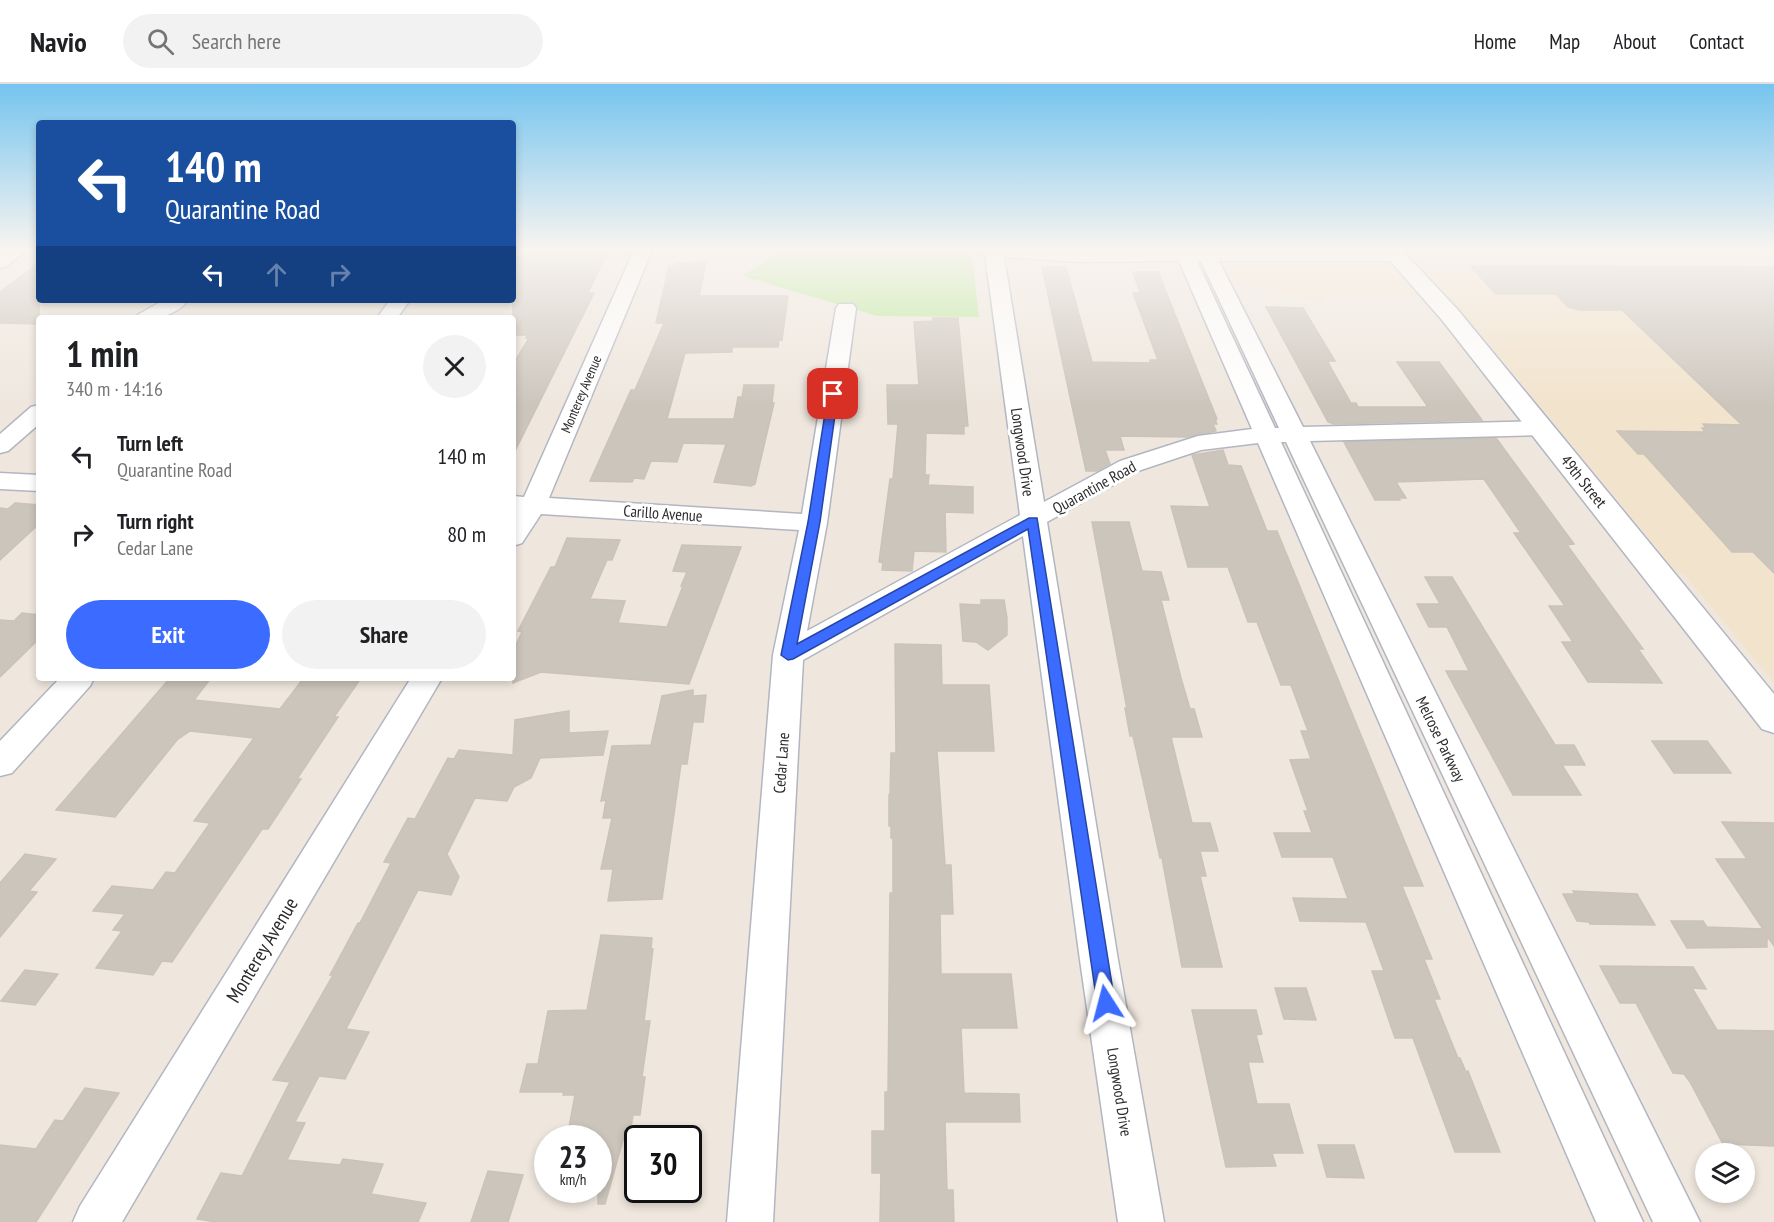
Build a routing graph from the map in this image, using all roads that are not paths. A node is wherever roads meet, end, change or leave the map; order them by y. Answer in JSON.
{"nodes":[{"id":1,"x":619,"y":301,"type":"edge"},
{"id":2,"x":997,"y":301,"type":"edge"},
{"id":3,"x":1217,"y":301,"type":"edge"},
{"id":4,"x":1437,"y":301,"type":"edge"},
{"id":5,"x":172,"y":303,"type":"edge"},
{"id":6,"x":846,"y":308,"type":"dead end"},
{"id":7,"x":150,"y":315,"type":"edge"},
{"id":8,"x":36,"y":415,"type":"edge"},
{"id":9,"x":1542,"y":428,"type":"junction"},
{"id":10,"x":1279,"y":435,"type":"junction"},
{"id":11,"x":0,"y":446,"type":"edge"},
{"id":12,"x":0,"y":481,"type":"edge"},
{"id":13,"x":36,"y":483,"type":"edge"},
{"id":14,"x":523,"y":505,"type":"edge"},
{"id":15,"x":1033,"y":521,"type":"junction"},
{"id":16,"x":814,"y":522,"type":"junction"},
{"id":17,"x":516,"y":527,"type":"edge"},
{"id":18,"x":788,"y":655,"type":"junction"},
{"id":19,"x":76,"y":681,"type":"edge"},
{"id":20,"x":426,"y":681,"type":"edge"},
{"id":21,"x":1774,"y":719,"type":"edge"},
{"id":22,"x":0,"y":763,"type":"edge"},
{"id":23,"x":96,"y":1222,"type":"edge"},
{"id":24,"x":750,"y":1222,"type":"edge"},
{"id":25,"x":1141,"y":1222,"type":"edge"},
{"id":26,"x":1620,"y":1222,"type":"edge"},
{"id":27,"x":1677,"y":1222,"type":"edge"}],
"edges":[{"from":1,"to":14,"type":"street","name":"Monterey Avenue"},
{"from":2,"to":15,"type":"street","name":"Longwood Drive"},
{"from":3,"to":10,"type":"street","name":"Melrose Parkway"},
{"from":4,"to":9,"type":"street","name":"49th Street"},
{"from":5,"to":7,"type":"street"},
{"from":6,"to":16,"type":"street","name":"Cedar Lane"},
{"from":8,"to":11,"type":"street"},
{"from":9,"to":10,"type":"street","name":"Quarantine Road"},
{"from":9,"to":21,"type":"street","name":"49th Street"},
{"from":10,"to":15,"type":"street","name":"Quarantine Road"},
{"from":10,"to":26,"type":"street","name":"Melrose Parkway"},
{"from":10,"to":27,"type":"street","name":"Melrose Parkway"},
{"from":12,"to":13,"type":"street"},
{"from":14,"to":16,"type":"street","name":"Carillo Avenue"},
{"from":14,"to":17,"type":"street","name":"Monterey Avenue"},
{"from":15,"to":18,"type":"street","name":"Quarantine Road"},
{"from":15,"to":25,"type":"street","name":"Longwood Drive"},
{"from":16,"to":18,"type":"street","name":"Cedar Lane"},
{"from":18,"to":24,"type":"street","name":"Cedar Lane"},
{"from":19,"to":22,"type":"street"},
{"from":20,"to":23,"type":"street","name":"Monterey Avenue"}]}
